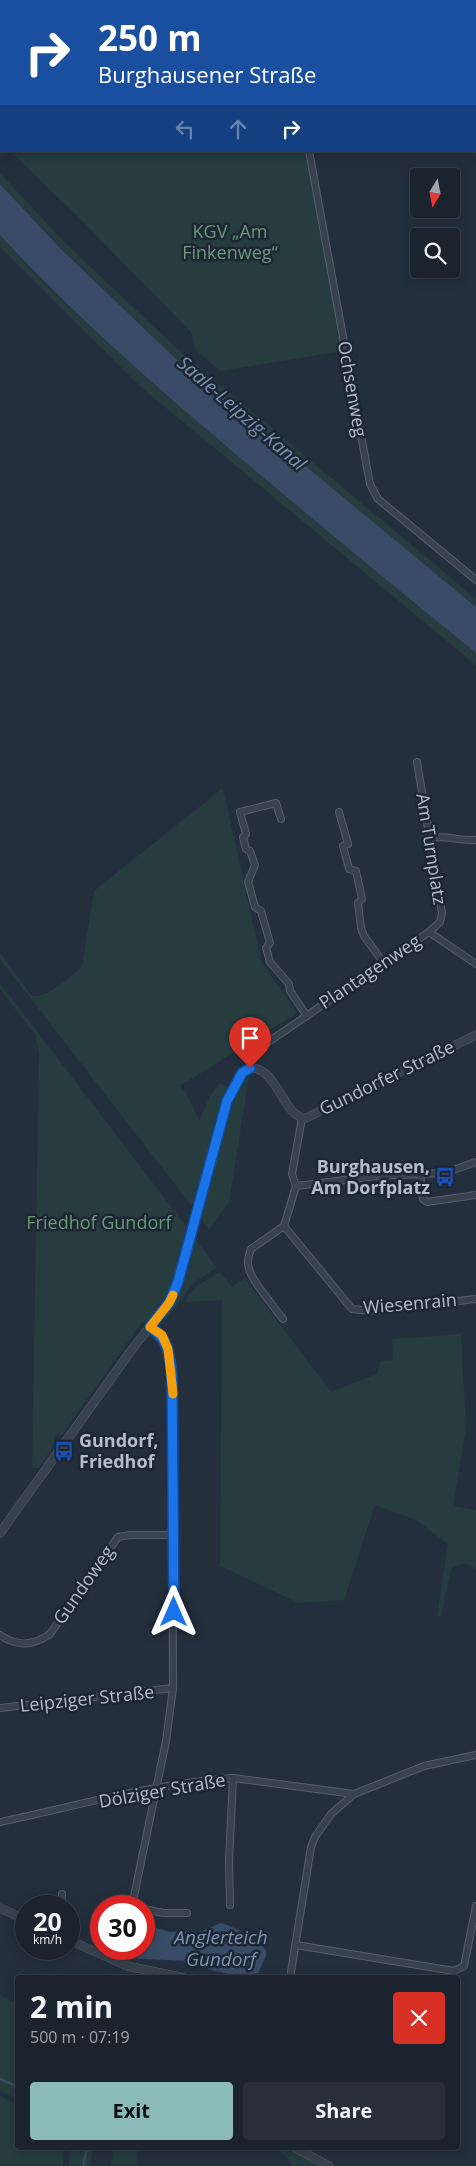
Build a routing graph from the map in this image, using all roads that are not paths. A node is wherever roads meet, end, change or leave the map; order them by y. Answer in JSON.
{"nodes":[{"id":1,"x":309,"y":152,"type":"edge"},
{"id":2,"x":476,"y":580,"type":"edge"},
{"id":3,"x":416,"y":762,"type":"dead end"},
{"id":4,"x":339,"y":812,"type":"dead end"},
{"id":5,"x":281,"y":819,"type":"dead end"},
{"id":6,"x":430,"y":838,"type":"junction"},
{"id":7,"x":476,"y":840,"type":"edge"},
{"id":8,"x":429,"y":932,"type":"junction"},
{"id":9,"x":383,"y":962,"type":"junction"},
{"id":10,"x":476,"y":964,"type":"edge"},
{"id":11,"x":307,"y":1016,"type":"junction"},
{"id":12,"x":476,"y":1035,"type":"edge"},
{"id":13,"x":264,"y":1044,"type":"dead end"},
{"id":14,"x":302,"y":1118,"type":"junction"},
{"id":15,"x":476,"y":1162,"type":"edge"},
{"id":16,"x":420,"y":1174,"type":"junction"},
{"id":17,"x":296,"y":1186,"type":"junction"},
{"id":18,"x":476,"y":1195,"type":"edge"},
{"id":19,"x":284,"y":1226,"type":"junction"},
{"id":20,"x":476,"y":1298,"type":"edge"},
{"id":21,"x":283,"y":1319,"type":"dead end"},
{"id":22,"x":150,"y":1327,"type":"junction"},
{"id":23,"x":0,"y":1533,"type":"edge"},
{"id":24,"x":174,"y":1535,"type":"junction"},
{"id":25,"x":0,"y":1635,"type":"edge"},
{"id":26,"x":174,"y":1688,"type":"junction"},
{"id":27,"x":0,"y":1708,"type":"edge"},
{"id":28,"x":476,"y":1755,"type":"edge"},
{"id":29,"x":234,"y":1778,"type":"junction"},
{"id":30,"x":157,"y":1789,"type":"junction"},
{"id":31,"x":354,"y":1794,"type":"junction"},
{"id":32,"x":0,"y":1822,"type":"edge"},
{"id":33,"x":134,"y":1895,"type":"edge"},
{"id":34,"x":230,"y":1905,"type":"dead end"},
{"id":35,"x":476,"y":1906,"type":"edge"},
{"id":36,"x":0,"y":1908,"type":"edge"},
{"id":37,"x":155,"y":1911,"type":"edge"},
{"id":38,"x":187,"y":1913,"type":"dead end"},
{"id":39,"x":15,"y":1915,"type":"edge"},
{"id":40,"x":296,"y":1945,"type":"junction"},
{"id":41,"x":113,"y":1960,"type":"edge"},
{"id":42,"x":168,"y":1975,"type":"edge"},
{"id":43,"x":291,"y":1975,"type":"edge"},
{"id":44,"x":299,"y":2150,"type":"edge"},
{"id":45,"x":329,"y":2166,"type":"edge"}],
"edges":[{"from":1,"to":2,"type":"street","name":"Ochsenweg"},
{"from":3,"to":6,"type":"street","name":"Am Turnplatz"},
{"from":4,"to":9,"type":"street"},
{"from":5,"to":11,"type":"street"},
{"from":6,"to":7,"type":"street"},
{"from":6,"to":8,"type":"street","name":"Am Turnplatz"},
{"from":8,"to":9,"type":"street","name":"Plantagenweg"},
{"from":8,"to":10,"type":"street","name":"Plantagenweg"},
{"from":9,"to":11,"type":"street","name":"Plantagenweg"},
{"from":11,"to":13,"type":"street","name":"Plantagenweg"},
{"from":12,"to":14,"type":"street","name":"Gundorfer Straße"},
{"from":14,"to":17,"type":"street"},
{"from":14,"to":22,"type":"street","name":"Gundorfer Straße"},
{"from":15,"to":16,"type":"street"},
{"from":16,"to":17,"type":"street"},
{"from":16,"to":18,"type":"street"},
{"from":17,"to":19,"type":"street"},
{"from":19,"to":20,"type":"street","name":"Wiesenrain"},
{"from":19,"to":21,"type":"street"},
{"from":22,"to":23,"type":"street"},
{"from":22,"to":24,"type":"street"},
{"from":24,"to":25,"type":"street","name":"Gundoweg"},
{"from":24,"to":26,"type":"street"},
{"from":26,"to":27,"type":"street","name":"Leipziger Straße"},
{"from":26,"to":30,"type":"street"},
{"from":28,"to":31,"type":"street"},
{"from":29,"to":30,"type":"street","name":"Dölziger Straße"},
{"from":29,"to":31,"type":"street","name":"Dölziger Straße"},
{"from":29,"to":34,"type":"street"},
{"from":30,"to":32,"type":"street","name":"Dölziger Straße"},
{"from":30,"to":33,"type":"street"},
{"from":31,"to":40,"type":"street"},
{"from":35,"to":40,"type":"street"},
{"from":36,"to":39,"type":"street"},
{"from":37,"to":38,"type":"street"},
{"from":40,"to":43,"type":"street"},
{"from":41,"to":42,"type":"street"},
{"from":44,"to":45,"type":"street"}]}
